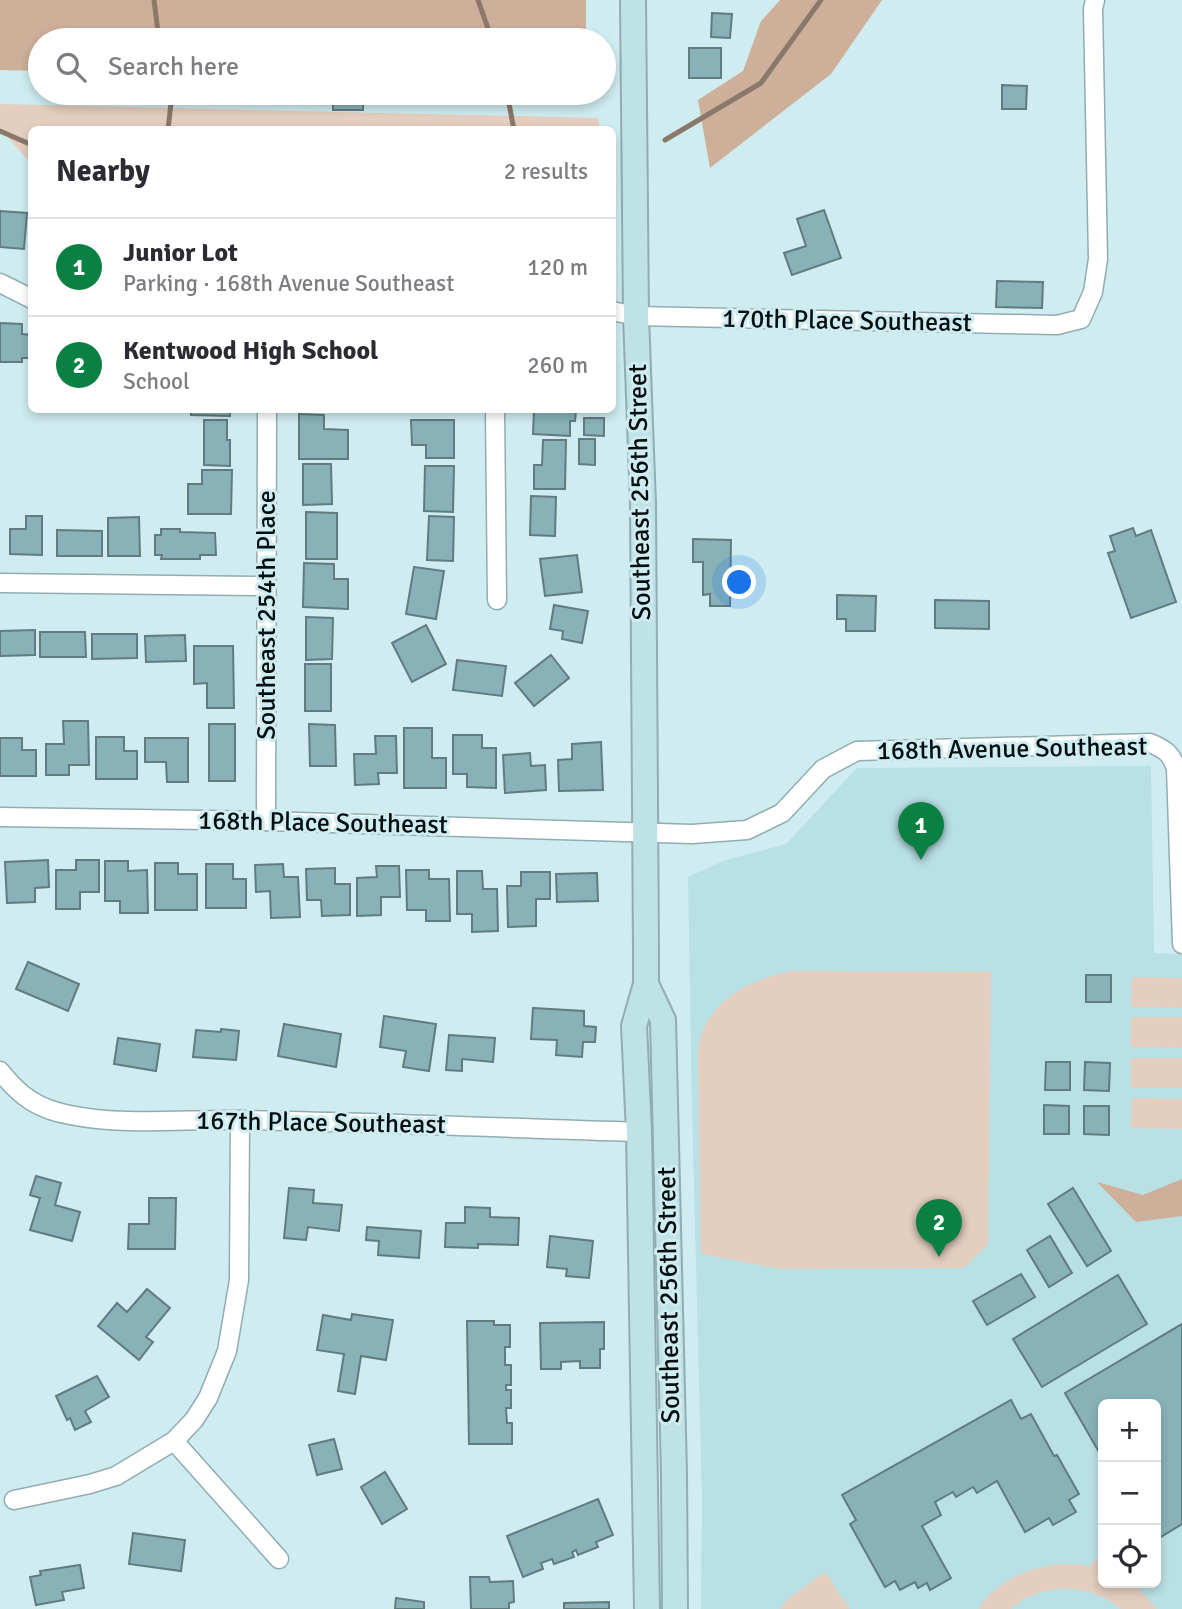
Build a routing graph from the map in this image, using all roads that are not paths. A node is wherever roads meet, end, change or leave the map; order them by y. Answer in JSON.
{"nodes":[{"id":1,"x":633,"y":0,"type":"edge"},
{"id":2,"x":1094,"y":0,"type":"edge"},
{"id":3,"x":0,"y":283,"type":"edge"},
{"id":4,"x":28,"y":297,"type":"edge"},
{"id":5,"x":624,"y":314,"type":"edge"},
{"id":6,"x":267,"y":413,"type":"edge"},
{"id":7,"x":495,"y":413,"type":"edge"},
{"id":8,"x":0,"y":583,"type":"edge"},
{"id":9,"x":267,"y":586,"type":"junction"},
{"id":10,"x":497,"y":600,"type":"dead end"},
{"id":11,"x":0,"y":817,"type":"edge"},
{"id":12,"x":266,"y":821,"type":"junction"},
{"id":13,"x":645,"y":834,"type":"junction"},
{"id":14,"x":1182,"y":944,"type":"edge"},
{"id":15,"x":646,"y":984,"type":"junction"},
{"id":16,"x":0,"y":1070,"type":"edge"},
{"id":17,"x":240,"y":1120,"type":"junction"},
{"id":18,"x":639,"y":1132,"type":"junction"},
{"id":19,"x":174,"y":1441,"type":"junction"},
{"id":20,"x":15,"y":1500,"type":"dead end"},
{"id":21,"x":279,"y":1559,"type":"dead end"},
{"id":22,"x":646,"y":1582,"type":"junction"},
{"id":23,"x":647,"y":1609,"type":"edge"},
{"id":24,"x":674,"y":1609,"type":"edge"}],
"edges":[{"from":1,"to":5,"type":"main road","name":"Southeast 256th Street"},
{"from":2,"to":5,"type":"street","name":"170th Place Southeast"},
{"from":3,"to":4,"type":"street"},
{"from":5,"to":13,"type":"main road","name":"Southeast 256th Street"},
{"from":6,"to":9,"type":"street","name":"Southeast 254th Place"},
{"from":7,"to":10,"type":"street"},
{"from":8,"to":9,"type":"street"},
{"from":9,"to":12,"type":"street","name":"Southeast 254th Place"},
{"from":11,"to":12,"type":"street","name":"168th Place Southeast"},
{"from":12,"to":13,"type":"street","name":"168th Place Southeast"},
{"from":13,"to":14,"type":"street","name":"168th Avenue Southeast"},
{"from":13,"to":15,"type":"main road","name":"Southeast 256th Street"},
{"from":15,"to":18,"type":"main road","name":"Southeast 256th Street"},
{"from":15,"to":24,"type":"main road","name":"Southeast 256th Street"},
{"from":16,"to":17,"type":"street","name":"167th Place Southeast"},
{"from":17,"to":18,"type":"street","name":"167th Place Southeast"},
{"from":17,"to":19,"type":"street"},
{"from":18,"to":22,"type":"main road","name":"Southeast 256th Street"},
{"from":19,"to":20,"type":"street"},
{"from":19,"to":21,"type":"street"},
{"from":22,"to":23,"type":"main road","name":"Southeast 256th Street"},
{"from":22,"to":24,"type":"main road"}]}
